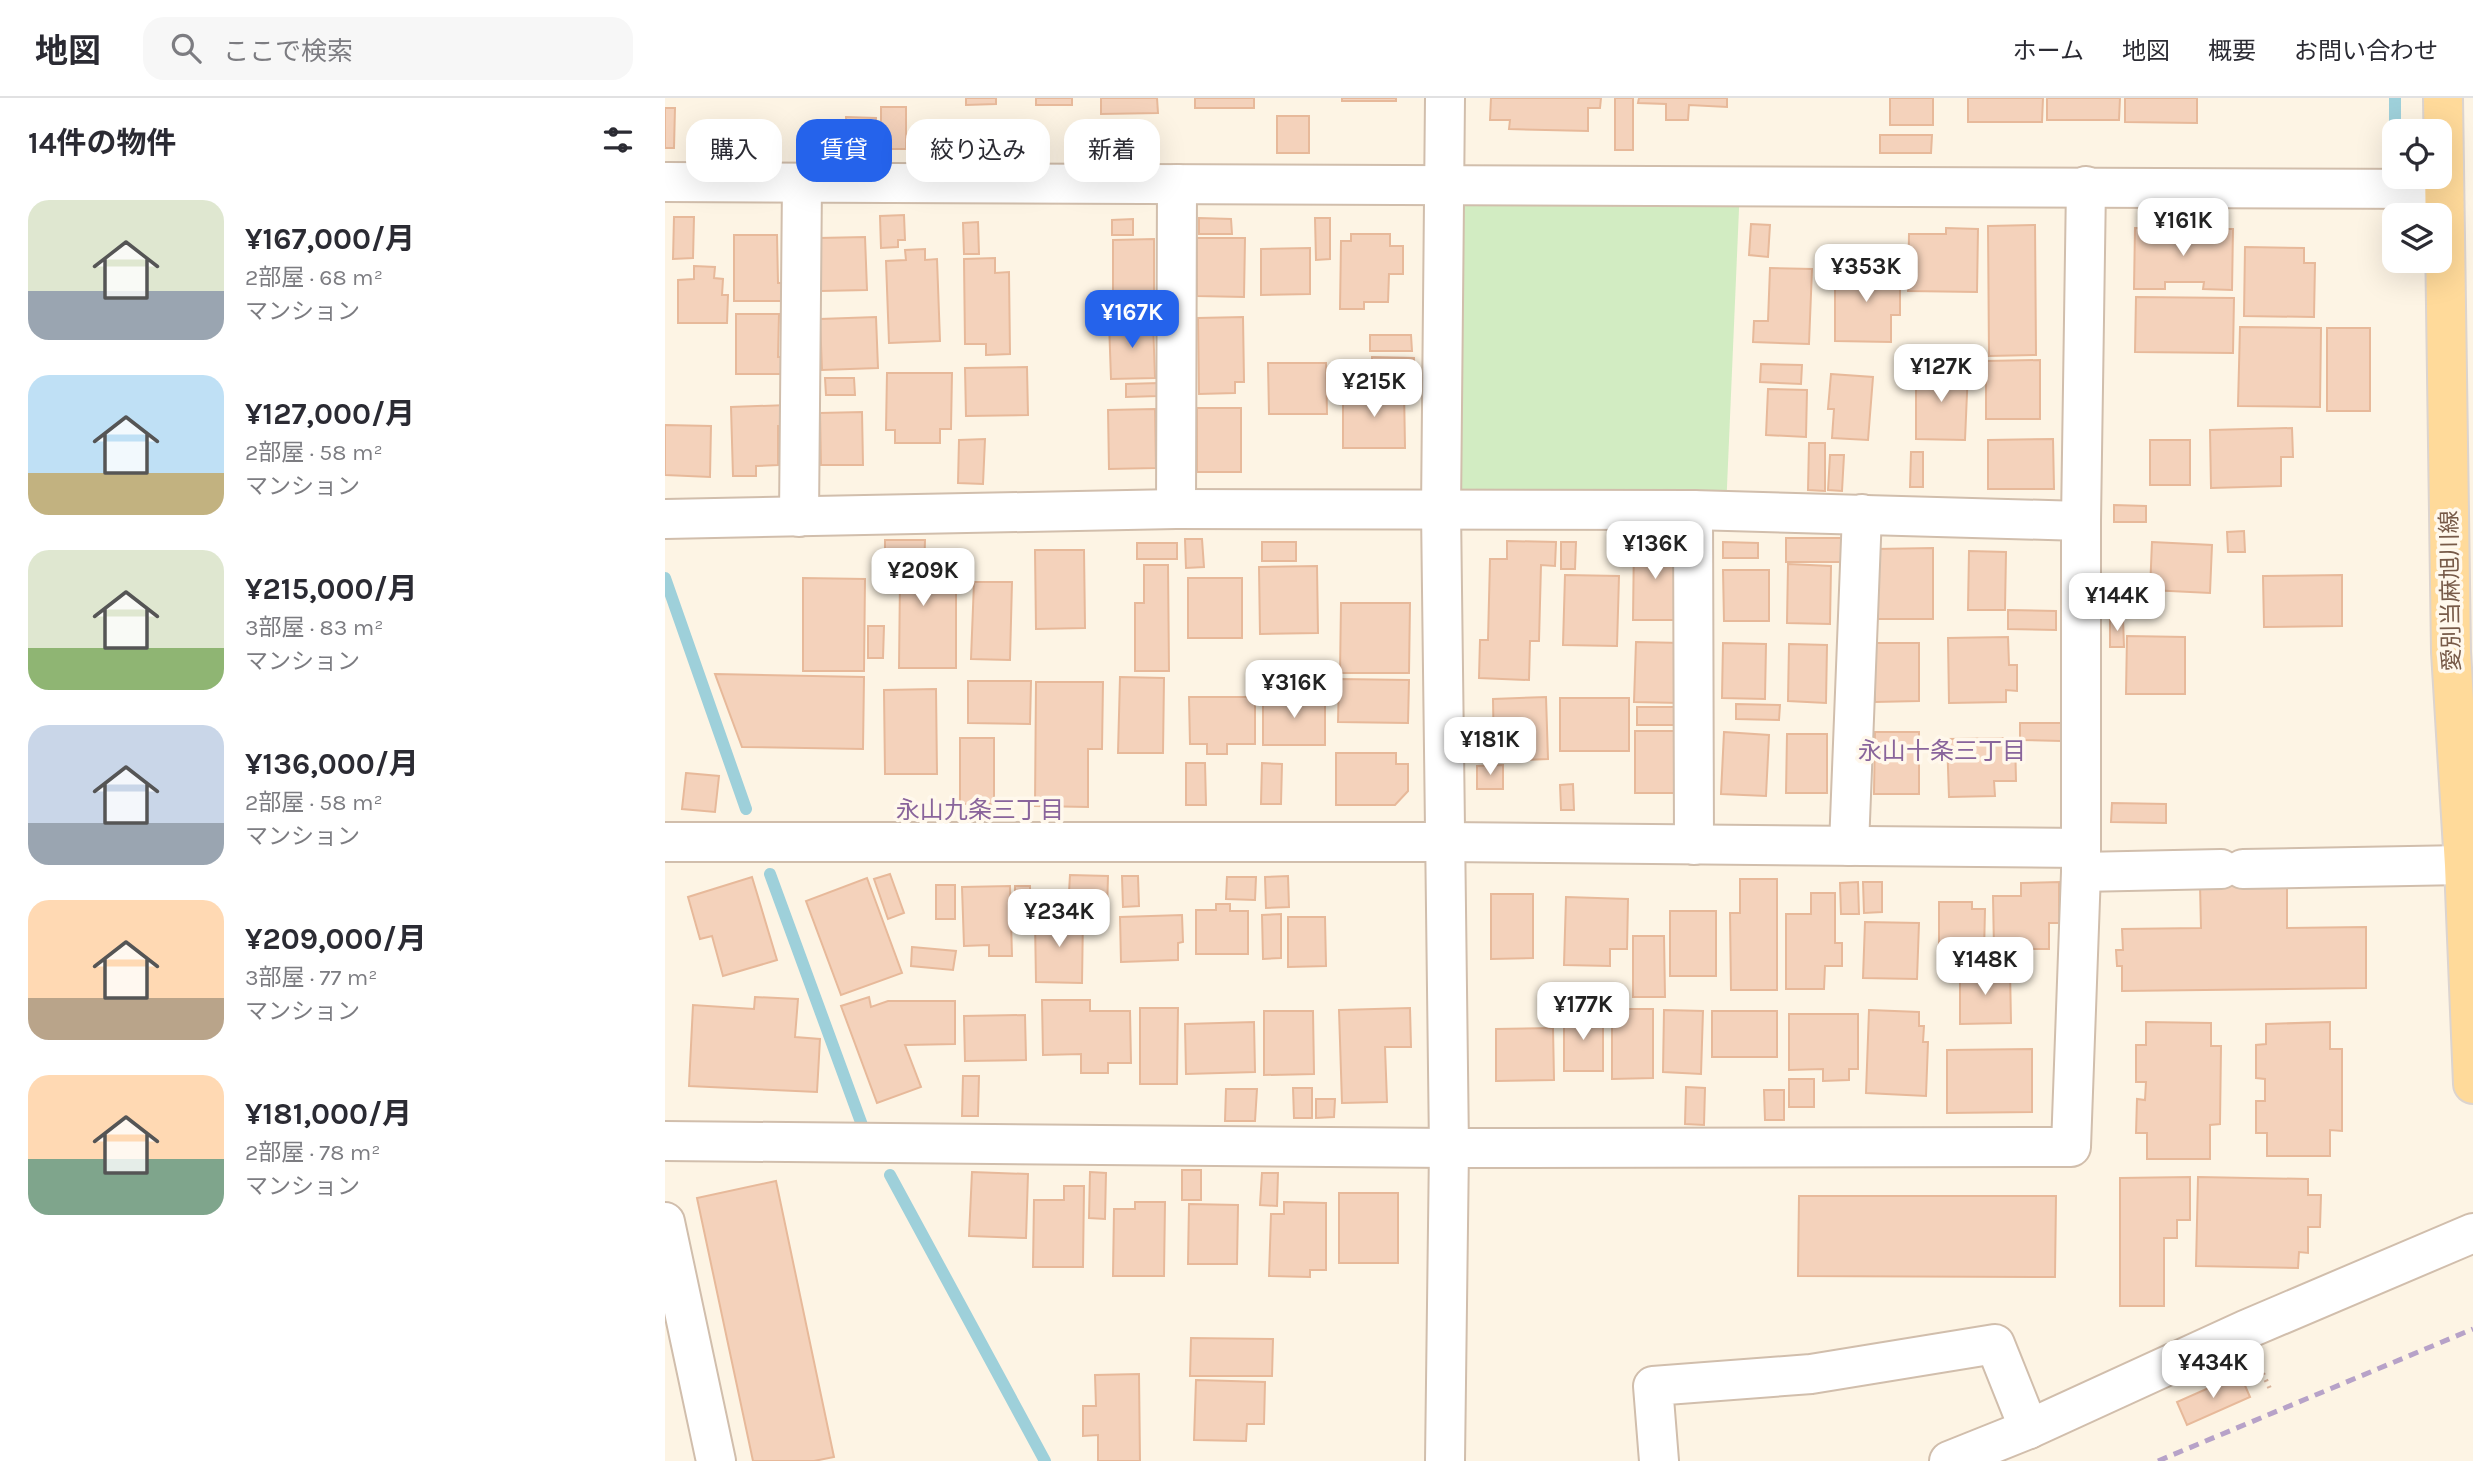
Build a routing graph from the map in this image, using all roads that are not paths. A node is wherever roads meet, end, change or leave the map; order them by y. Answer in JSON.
{"nodes":[{"id":1,"x":1445,"y":98,"type":"edge"},
{"id":2,"x":2442,"y":98,"type":"edge"},
{"id":3,"x":2442,"y":119,"type":"edge"},
{"id":4,"x":665,"y":182,"type":"edge"},
{"id":5,"x":796,"y":182,"type":"edge"},
{"id":6,"x":802,"y":182,"type":"joint"},
{"id":7,"x":1177,"y":184,"type":"junction"},
{"id":8,"x":1445,"y":184,"type":"junction"},
{"id":9,"x":2086,"y":186,"type":"junction"},
{"id":10,"x":2382,"y":188,"type":"edge"},
{"id":11,"x":2443,"y":189,"type":"edge"},
{"id":12,"x":1176,"y":509,"type":"junction"},
{"id":13,"x":1441,"y":510,"type":"junction"},
{"id":14,"x":1693,"y":510,"type":"junction"},
{"id":15,"x":1862,"y":514,"type":"junction"},
{"id":16,"x":799,"y":517,"type":"junction"},
{"id":17,"x":665,"y":519,"type":"edge"},
{"id":18,"x":2081,"y":521,"type":"junction"},
{"id":19,"x":2462,"y":653,"type":"edge"},
{"id":20,"x":665,"y":842,"type":"edge"},
{"id":21,"x":1445,"y":842,"type":"junction"},
{"id":22,"x":1693,"y":845,"type":"junction"},
{"id":23,"x":1849,"y":846,"type":"junction"},
{"id":24,"x":2081,"y":860,"type":"junction"},
{"id":25,"x":2464,"y":865,"type":"junction"},
{"id":26,"x":2473,"y":1084,"type":"edge"},
{"id":27,"x":665,"y":1141,"type":"edge"},
{"id":28,"x":1449,"y":1148,"type":"junction"},
{"id":29,"x":665,"y":1222,"type":"edge"},
{"id":30,"x":2473,"y":1233,"type":"edge"},
{"id":31,"x":2029,"y":1429,"type":"junction"},
{"id":32,"x":716,"y":1461,"type":"edge"},
{"id":33,"x":1445,"y":1461,"type":"edge"},
{"id":34,"x":1659,"y":1461,"type":"edge"},
{"id":35,"x":1949,"y":1461,"type":"edge"}],
"edges":[{"from":1,"to":8,"type":"street"},
{"from":2,"to":3,"type":"main road","name":"愛別当麻旭川線"},
{"from":4,"to":5,"type":"street"},
{"from":6,"to":7,"type":"street"},
{"from":6,"to":16,"type":"street"},
{"from":7,"to":8,"type":"street"},
{"from":7,"to":12,"type":"street"},
{"from":8,"to":9,"type":"street"},
{"from":8,"to":13,"type":"street"},
{"from":9,"to":10,"type":"street"},
{"from":9,"to":18,"type":"street"},
{"from":11,"to":19,"type":"main road","name":"愛別当麻旭川線"},
{"from":12,"to":13,"type":"street"},
{"from":12,"to":16,"type":"street"},
{"from":13,"to":14,"type":"street"},
{"from":13,"to":21,"type":"street"},
{"from":14,"to":15,"type":"street"},
{"from":14,"to":22,"type":"street"},
{"from":15,"to":18,"type":"street"},
{"from":15,"to":23,"type":"street"},
{"from":16,"to":17,"type":"street"},
{"from":18,"to":24,"type":"street"},
{"from":19,"to":25,"type":"main road","name":"愛別当麻旭川線"},
{"from":20,"to":21,"type":"street"},
{"from":21,"to":22,"type":"street"},
{"from":21,"to":28,"type":"street"},
{"from":22,"to":23,"type":"street"},
{"from":23,"to":24,"type":"street"},
{"from":24,"to":25,"type":"street"},
{"from":24,"to":28,"type":"street"},
{"from":25,"to":26,"type":"main road","name":"愛別当麻旭川線"},
{"from":27,"to":28,"type":"street"},
{"from":28,"to":33,"type":"street"},
{"from":29,"to":32,"type":"street"},
{"from":30,"to":31,"type":"street"},
{"from":31,"to":34,"type":"street"},
{"from":31,"to":35,"type":"street"}]}
